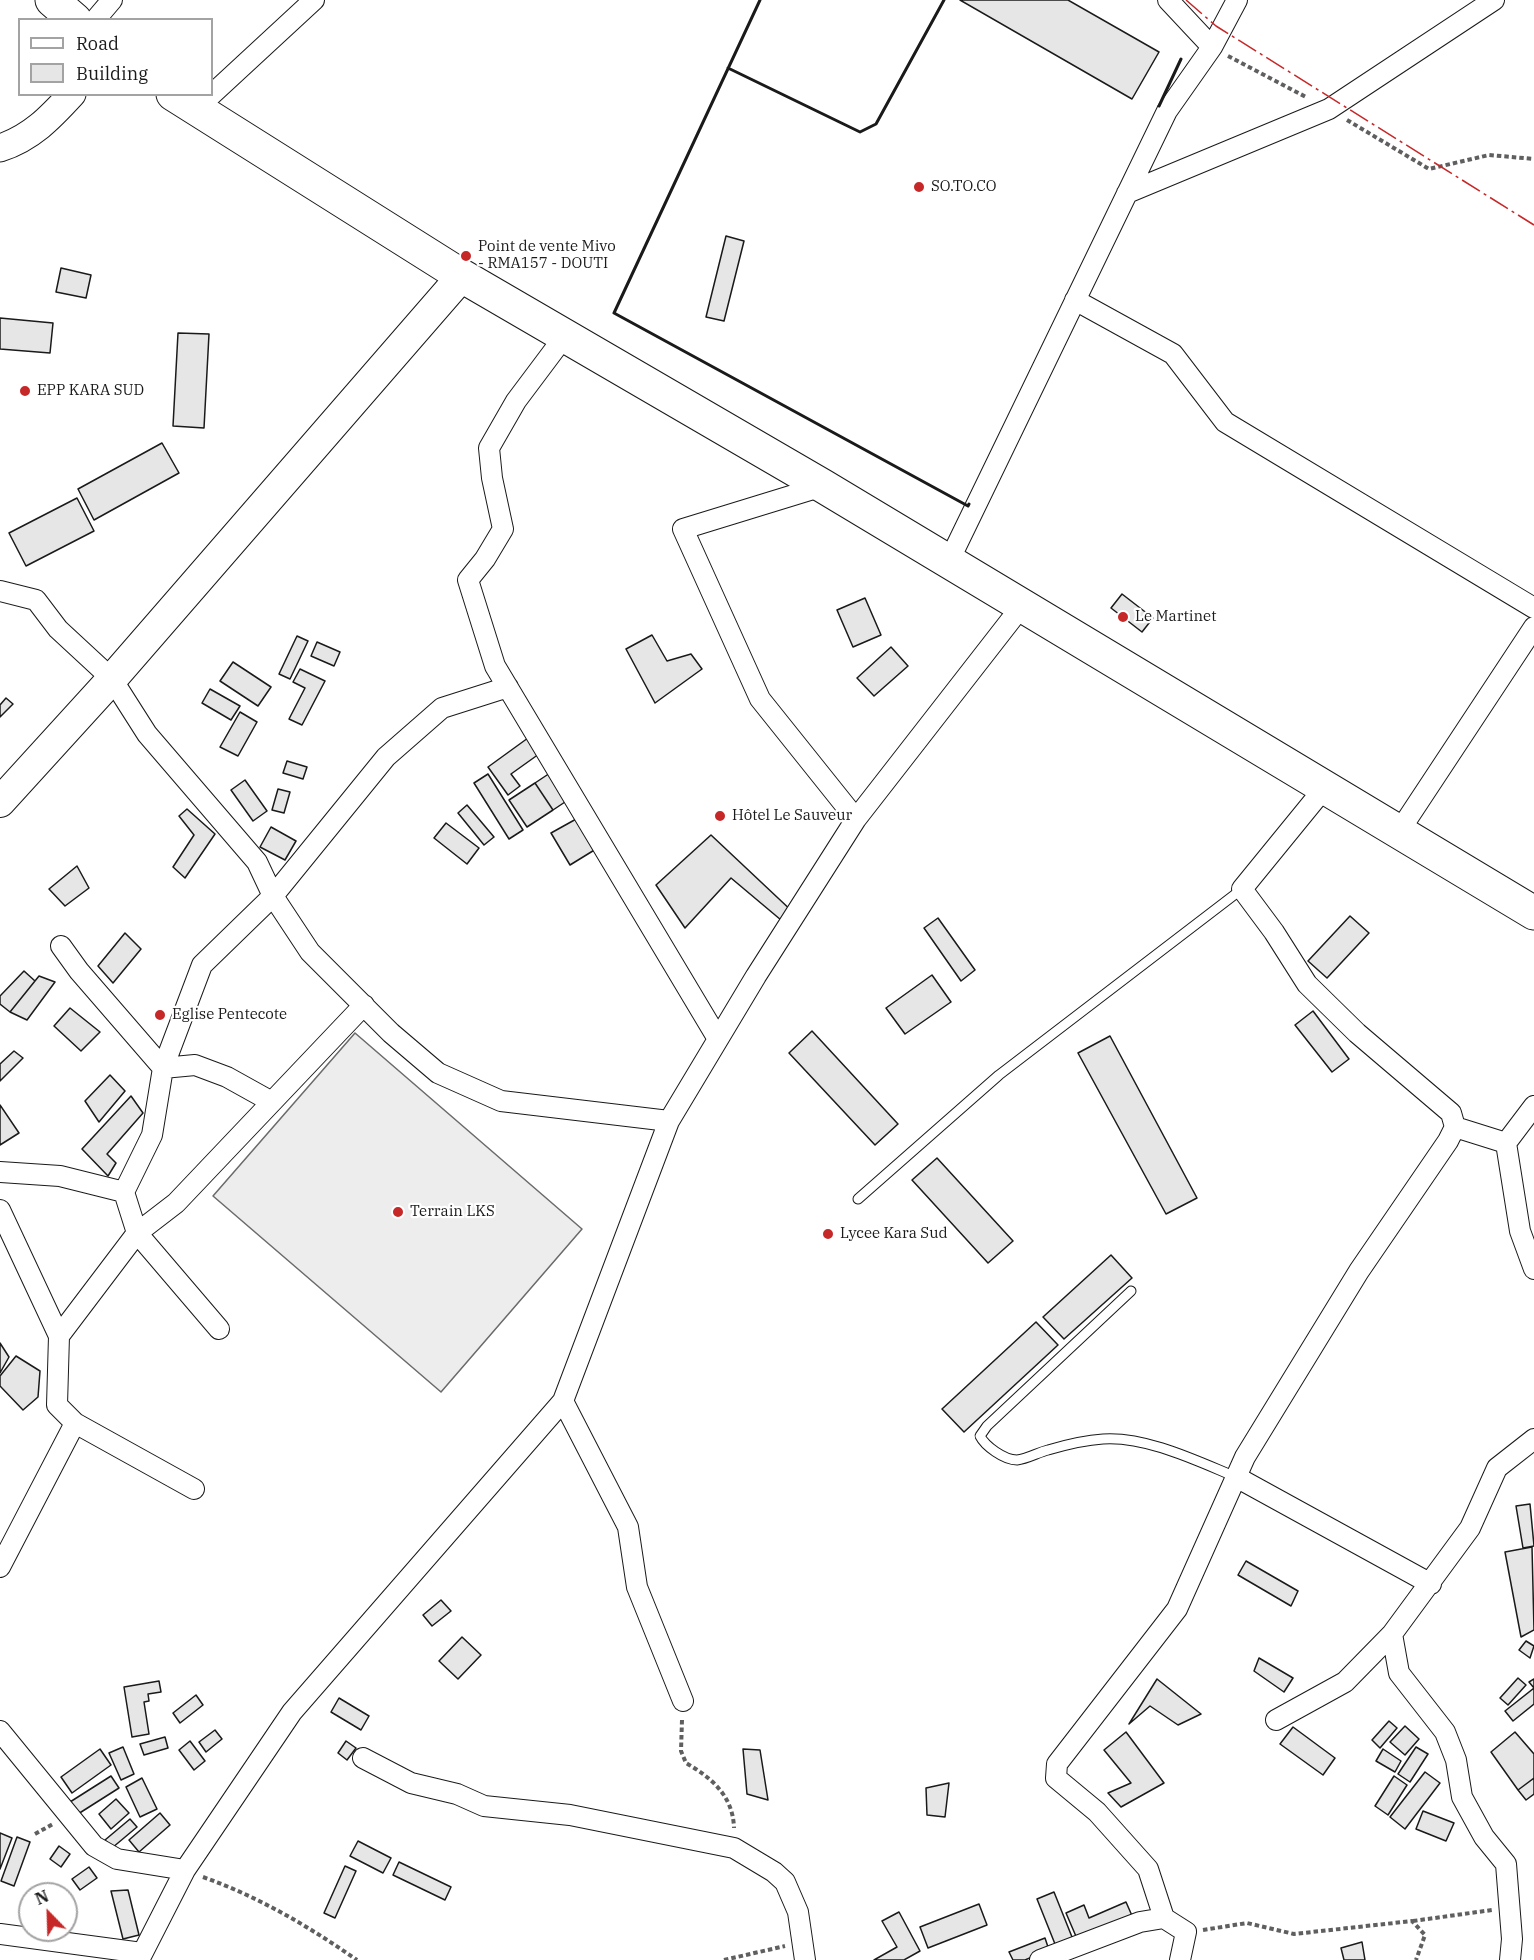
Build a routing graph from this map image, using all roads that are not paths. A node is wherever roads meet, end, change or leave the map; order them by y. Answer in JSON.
{"nodes":[{"id":1,"x":52,"y":0,"type":"edge"},
{"id":2,"x":112,"y":0,"type":"edge"},
{"id":3,"x":314,"y":0,"type":"edge"},
{"id":4,"x":1168,"y":0,"type":"edge"},
{"id":5,"x":1238,"y":0,"type":"edge"},
{"id":6,"x":1494,"y":0,"type":"edge"},
{"id":7,"x":73,"y":18,"type":"edge"},
{"id":8,"x":97,"y":18,"type":"edge"},
{"id":9,"x":1212,"y":47,"type":"junction"},
{"id":10,"x":213,"y":79,"type":"edge"},
{"id":11,"x":70,"y":96,"type":"edge"},
{"id":12,"x":184,"y":102,"type":"edge"},
{"id":13,"x":0,"y":148,"type":"edge"},
{"id":14,"x":1127,"y":193,"type":"junction"},
{"id":15,"x":462,"y":276,"type":"junction"},
{"id":16,"x":1075,"y":300,"type":"junction"},
{"id":17,"x":564,"y":337,"type":"junction"},
{"id":18,"x":823,"y":486,"type":"junction"},
{"id":19,"x":948,"y":562,"type":"junction"},
{"id":20,"x":0,"y":591,"type":"edge"},
{"id":21,"x":1021,"y":607,"type":"junction"},
{"id":22,"x":1534,"y":608,"type":"edge"},
{"id":23,"x":1534,"y":627,"type":"edge"},
{"id":24,"x":112,"y":679,"type":"junction"},
{"id":25,"x":508,"y":687,"type":"junction"},
{"id":26,"x":1326,"y":786,"type":"junction"},
{"id":27,"x":0,"y":802,"type":"edge"},
{"id":28,"x":856,"y":819,"type":"junction"},
{"id":29,"x":1400,"y":830,"type":"junction"},
{"id":30,"x":1242,"y":889,"type":"junction"},
{"id":31,"x":273,"y":896,"type":"junction"},
{"id":32,"x":1534,"y":913,"type":"edge"},
{"id":33,"x":61,"y":946,"type":"dead end"},
{"id":34,"x":364,"y":1005,"type":"junction"},
{"id":35,"x":718,"y":1039,"type":"junction"},
{"id":36,"x":163,"y":1068,"type":"junction"},
{"id":37,"x":272,"y":1102,"type":"junction"},
{"id":38,"x":1534,"y":1106,"type":"edge"},
{"id":39,"x":669,"y":1121,"type":"junction"},
{"id":40,"x":1455,"y":1127,"type":"junction"},
{"id":41,"x":1506,"y":1143,"type":"junction"},
{"id":42,"x":0,"y":1172,"type":"edge"},
{"id":43,"x":124,"y":1192,"type":"junction"},
{"id":44,"x":858,"y":1199,"type":"dead end"},
{"id":45,"x":0,"y":1210,"type":"edge"},
{"id":46,"x":137,"y":1233,"type":"junction"},
{"id":47,"x":1534,"y":1269,"type":"edge"},
{"id":48,"x":1131,"y":1291,"type":"dead end"},
{"id":49,"x":219,"y":1329,"type":"dead end"},
{"id":50,"x":59,"y":1336,"type":"junction"},
{"id":51,"x":563,"y":1401,"type":"junction"},
{"id":52,"x":75,"y":1423,"type":"junction"},
{"id":53,"x":1534,"y":1439,"type":"edge"},
{"id":54,"x":1238,"y":1478,"type":"junction"},
{"id":55,"x":194,"y":1489,"type":"dead end"},
{"id":56,"x":5,"y":1543,"type":"edge"},
{"id":57,"x":0,"y":1567,"type":"edge"},
{"id":58,"x":1431,"y":1584,"type":"junction"},
{"id":59,"x":1392,"y":1634,"type":"junction"},
{"id":60,"x":683,"y":1701,"type":"road end"},
{"id":61,"x":1276,"y":1720,"type":"dead end"},
{"id":62,"x":0,"y":1731,"type":"edge"},
{"id":63,"x":363,"y":1758,"type":"dead end"},
{"id":64,"x":185,"y":1870,"type":"junction"},
{"id":65,"x":1164,"y":1918,"type":"junction"},
{"id":66,"x":0,"y":1934,"type":"edge"},
{"id":67,"x":803,"y":1951,"type":"edge"},
{"id":68,"x":141,"y":1956,"type":"edge"},
{"id":69,"x":1040,"y":1960,"type":"edge"},
{"id":70,"x":1180,"y":1960,"type":"edge"},
{"id":71,"x":1510,"y":1960,"type":"edge"}],
"edges":[{"from":1,"to":7,"type":"highway"},
{"from":2,"to":8,"type":"street"},
{"from":3,"to":10,"type":"street"},
{"from":4,"to":9,"type":"street"},
{"from":5,"to":9,"type":"street"},
{"from":6,"to":14,"type":"street"},
{"from":9,"to":14,"type":"street"},
{"from":11,"to":13,"type":"main road"},
{"from":12,"to":15,"type":"highway"},
{"from":14,"to":16,"type":"street"},
{"from":15,"to":17,"type":"highway"},
{"from":15,"to":24,"type":"main road"},
{"from":16,"to":19,"type":"street"},
{"from":16,"to":22,"type":"street"},
{"from":17,"to":18,"type":"highway"},
{"from":17,"to":25,"type":"street"},
{"from":18,"to":19,"type":"highway"},
{"from":18,"to":28,"type":"street"},
{"from":19,"to":21,"type":"highway"},
{"from":20,"to":24,"type":"street"},
{"from":21,"to":26,"type":"highway"},
{"from":21,"to":28,"type":"street"},
{"from":23,"to":29,"type":"street"},
{"from":24,"to":27,"type":"main road"},
{"from":24,"to":31,"type":"street"},
{"from":25,"to":31,"type":"street"},
{"from":25,"to":35,"type":"street"},
{"from":26,"to":29,"type":"highway"},
{"from":26,"to":30,"type":"street"},
{"from":28,"to":35,"type":"street"},
{"from":29,"to":32,"type":"highway"},
{"from":30,"to":40,"type":"street"},
{"from":30,"to":44,"type":"lane"},
{"from":31,"to":34,"type":"street"},
{"from":31,"to":36,"type":"street"},
{"from":33,"to":36,"type":"street"},
{"from":34,"to":37,"type":"street"},
{"from":34,"to":39,"type":"street"},
{"from":35,"to":39,"type":"street"},
{"from":36,"to":37,"type":"street"},
{"from":36,"to":43,"type":"street"},
{"from":37,"to":46,"type":"street"},
{"from":38,"to":41,"type":"street"},
{"from":39,"to":51,"type":"street"},
{"from":40,"to":41,"type":"street"},
{"from":40,"to":54,"type":"street"},
{"from":41,"to":47,"type":"street"},
{"from":42,"to":43,"type":"street"},
{"from":43,"to":46,"type":"street"},
{"from":45,"to":50,"type":"street"},
{"from":46,"to":49,"type":"street"},
{"from":46,"to":50,"type":"street"},
{"from":48,"to":54,"type":"lane"},
{"from":50,"to":52,"type":"street"},
{"from":51,"to":60,"type":"street"},
{"from":51,"to":64,"type":"street"},
{"from":52,"to":55,"type":"street"},
{"from":52,"to":56,"type":"street"},
{"from":53,"to":58,"type":"street"},
{"from":54,"to":58,"type":"street"},
{"from":54,"to":65,"type":"street"},
{"from":56,"to":57,"type":"street"},
{"from":58,"to":59,"type":"street"},
{"from":59,"to":61,"type":"street"},
{"from":59,"to":71,"type":"street"},
{"from":62,"to":64,"type":"street"},
{"from":63,"to":67,"type":"street"},
{"from":64,"to":68,"type":"street"},
{"from":65,"to":69,"type":"street"},
{"from":65,"to":70,"type":"street"},
{"from":66,"to":68,"type":"street"}]}
